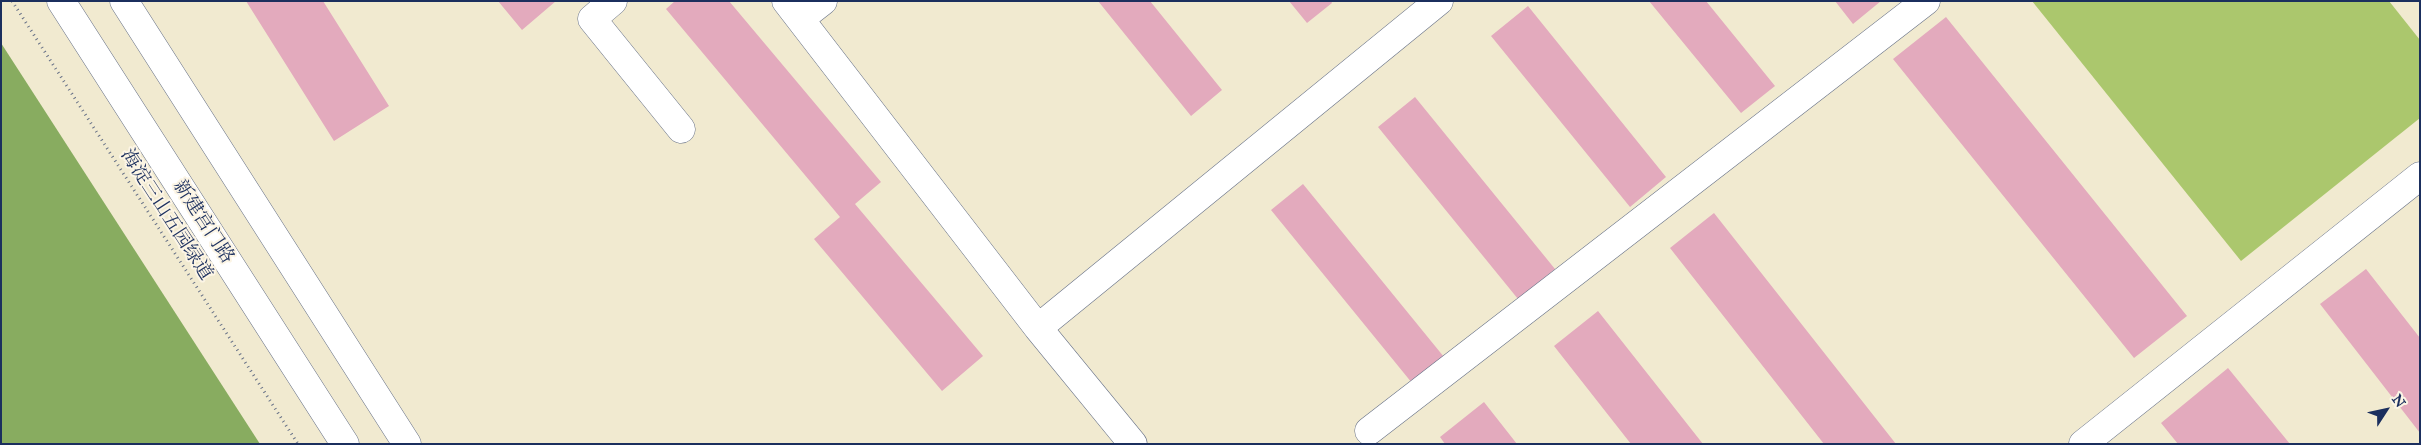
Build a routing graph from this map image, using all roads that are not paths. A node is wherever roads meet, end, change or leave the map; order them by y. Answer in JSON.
{"nodes":[{"id":1,"x":61,"y":1,"type":"edge"},
{"id":2,"x":124,"y":1,"type":"edge"},
{"id":3,"x":613,"y":1,"type":"edge"},
{"id":4,"x":823,"y":1,"type":"edge"},
{"id":5,"x":1439,"y":1,"type":"edge"},
{"id":6,"x":1926,"y":1,"type":"edge"},
{"id":7,"x":793,"y":10,"type":"edge"},
{"id":8,"x":681,"y":129,"type":"dead end"},
{"id":9,"x":2420,"y":176,"type":"edge"},
{"id":10,"x":1038,"y":328,"type":"junction"},
{"id":11,"x":1369,"y":431,"type":"dead end"},
{"id":12,"x":345,"y":444,"type":"edge"},
{"id":13,"x":407,"y":444,"type":"edge"},
{"id":14,"x":1133,"y":444,"type":"edge"},
{"id":15,"x":2083,"y":444,"type":"edge"}],
"edges":[{"from":1,"to":12,"type":"street","name":"新建宫门路"},
{"from":2,"to":13,"type":"street"},
{"from":3,"to":8,"type":"street"},
{"from":4,"to":7,"type":"street"},
{"from":5,"to":10,"type":"street"},
{"from":6,"to":11,"type":"street"},
{"from":7,"to":10,"type":"street"},
{"from":9,"to":15,"type":"street"},
{"from":10,"to":14,"type":"street"}]}
